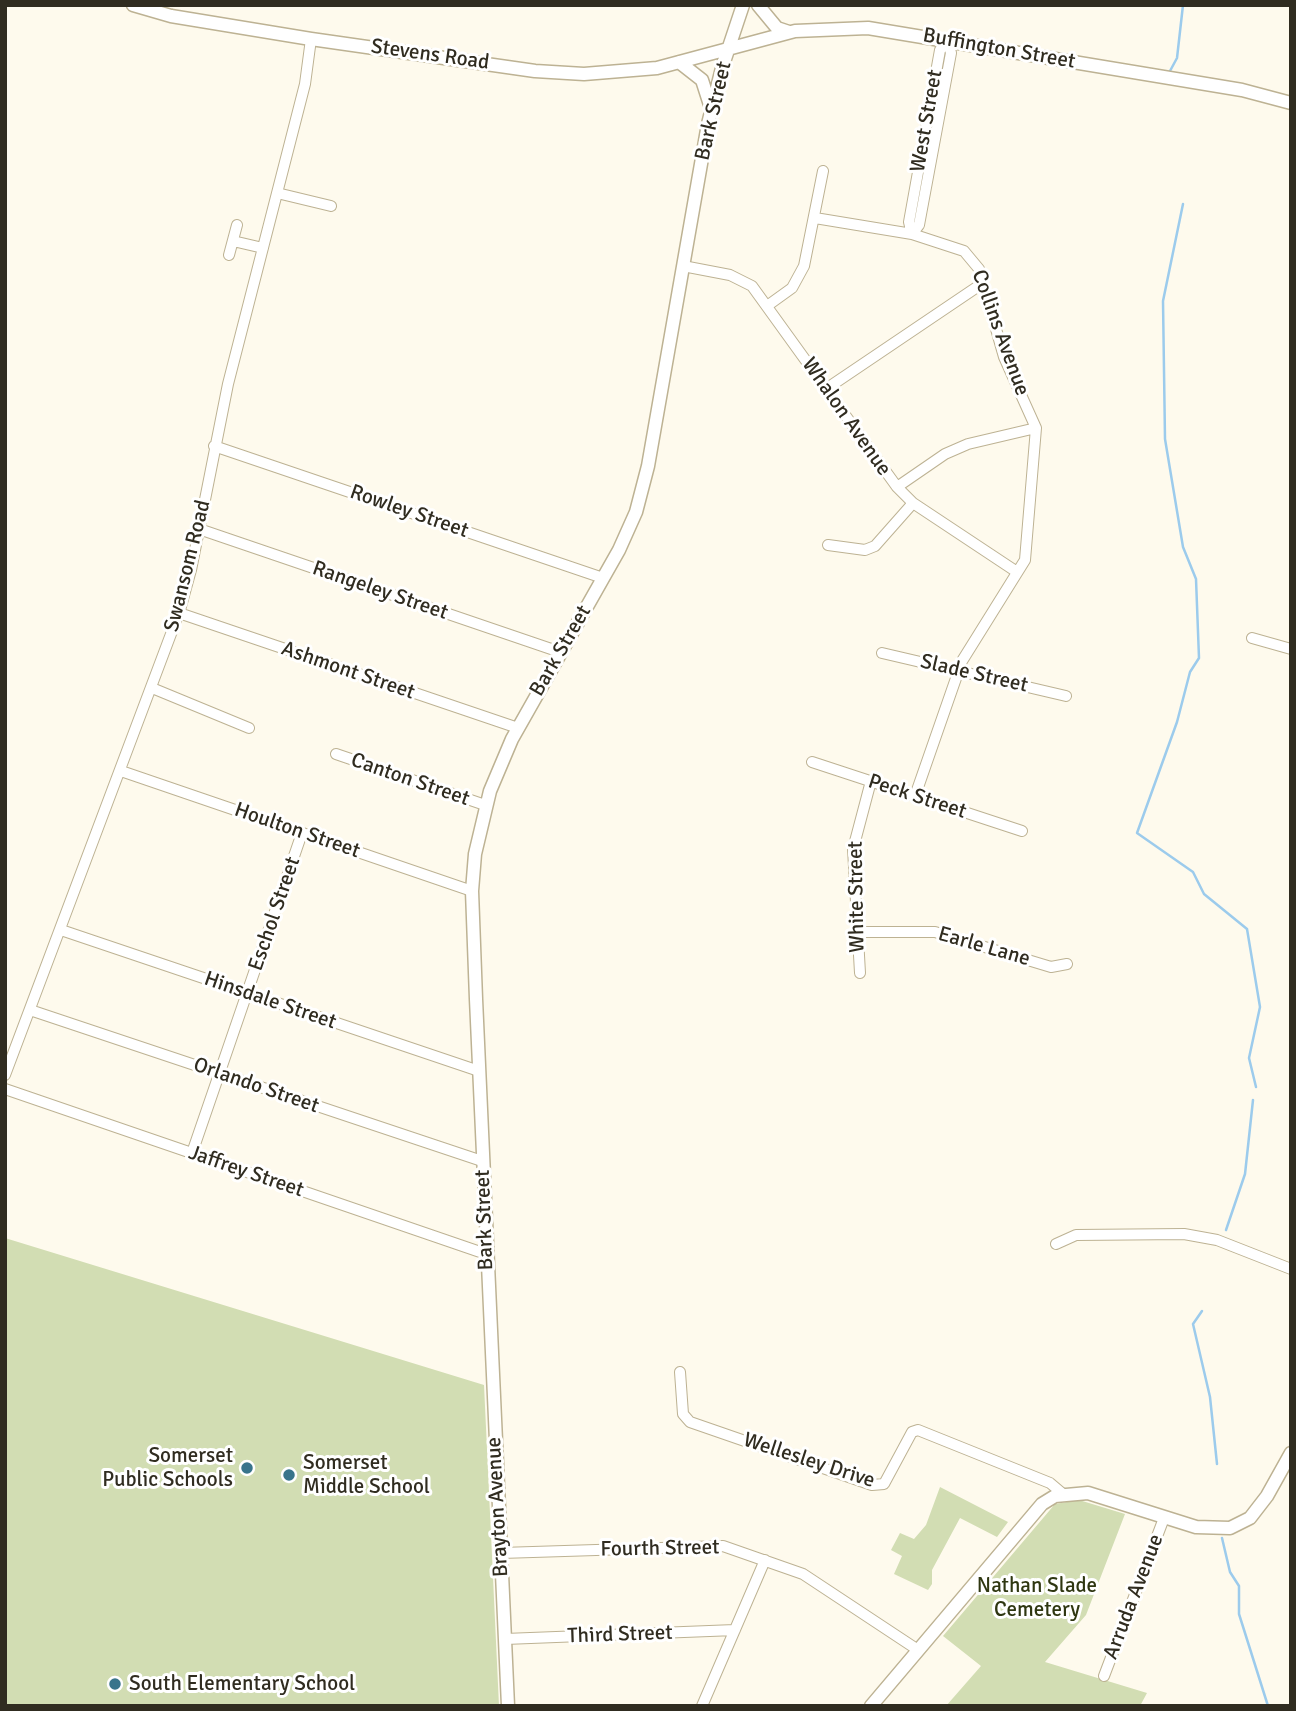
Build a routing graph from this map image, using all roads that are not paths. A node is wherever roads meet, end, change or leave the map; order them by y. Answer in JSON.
{"nodes":[{"id":1,"x":133,"y":5,"type":"edge"},
{"id":2,"x":743,"y":5,"type":"edge"},
{"id":3,"x":758,"y":5,"type":"edge"},
{"id":4,"x":789,"y":32,"type":"junction"},
{"id":5,"x":312,"y":39,"type":"junction"},
{"id":6,"x":948,"y":41,"type":"junction"},
{"id":7,"x":729,"y":49,"type":"junction"},
{"id":8,"x":679,"y":62,"type":"junction"},
{"id":9,"x":1291,"y":103,"type":"edge"},
{"id":10,"x":711,"y":109,"type":"junction"},
{"id":11,"x":823,"y":172,"type":"dead end"},
{"id":12,"x":277,"y":193,"type":"junction"},
{"id":13,"x":331,"y":206,"type":"dead end"},
{"id":14,"x":815,"y":218,"type":"junction"},
{"id":15,"x":237,"y":225,"type":"dead end"},
{"id":16,"x":912,"y":234,"type":"junction"},
{"id":17,"x":233,"y":241,"type":"junction"},
{"id":18,"x":263,"y":248,"type":"junction"},
{"id":19,"x":229,"y":255,"type":"dead end"},
{"id":20,"x":683,"y":266,"type":"junction"},
{"id":21,"x":983,"y":283,"type":"junction"},
{"id":22,"x":767,"y":306,"type":"junction"},
{"id":23,"x":826,"y":390,"type":"junction"},
{"id":24,"x":1036,"y":428,"type":"junction"},
{"id":25,"x":214,"y":446,"type":"junction"},
{"id":26,"x":897,"y":487,"type":"junction"},
{"id":27,"x":914,"y":503,"type":"junction"},
{"id":28,"x":199,"y":529,"type":"junction"},
{"id":29,"x":828,"y":545,"type":"dead end"},
{"id":30,"x":1017,"y":572,"type":"junction"},
{"id":31,"x":603,"y":578,"type":"junction"},
{"id":32,"x":179,"y":613,"type":"junction"},
{"id":33,"x":1252,"y":638,"type":"dead end"},
{"id":34,"x":1291,"y":649,"type":"edge"},
{"id":35,"x":560,"y":652,"type":"junction"},
{"id":36,"x":882,"y":653,"type":"dead end"},
{"id":37,"x":958,"y":670,"type":"junction"},
{"id":38,"x":152,"y":688,"type":"junction"},
{"id":39,"x":1066,"y":696,"type":"dead end"},
{"id":40,"x":249,"y":728,"type":"dead end"},
{"id":41,"x":518,"y":728,"type":"junction"},
{"id":42,"x":336,"y":754,"type":"dead end"},
{"id":43,"x":812,"y":762,"type":"dead end"},
{"id":44,"x":121,"y":771,"type":"junction"},
{"id":45,"x":871,"y":781,"type":"junction"},
{"id":46,"x":915,"y":796,"type":"junction"},
{"id":47,"x":485,"y":805,"type":"junction"},
{"id":48,"x":1022,"y":831,"type":"dead end"},
{"id":49,"x":302,"y":833,"type":"junction"},
{"id":50,"x":472,"y":891,"type":"junction"},
{"id":51,"x":61,"y":930,"type":"junction"},
{"id":52,"x":858,"y":932,"type":"junction"},
{"id":53,"x":1067,"y":964,"type":"dead end"},
{"id":54,"x":860,"y":973,"type":"dead end"},
{"id":55,"x":248,"y":992,"type":"junction"},
{"id":56,"x":30,"y":1010,"type":"junction"},
{"id":57,"x":479,"y":1071,"type":"junction"},
{"id":58,"x":219,"y":1073,"type":"junction"},
{"id":59,"x":5,"y":1075,"type":"edge"},
{"id":60,"x":5,"y":1089,"type":"edge"},
{"id":61,"x":192,"y":1153,"type":"junction"},
{"id":62,"x":482,"y":1161,"type":"junction"},
{"id":63,"x":1056,"y":1244,"type":"dead end"},
{"id":64,"x":486,"y":1254,"type":"junction"},
{"id":65,"x":1291,"y":1269,"type":"edge"},
{"id":66,"x":489,"y":1309,"type":"joint"},
{"id":67,"x":680,"y":1372,"type":"dead end"},
{"id":68,"x":1291,"y":1453,"type":"edge"},
{"id":69,"x":1063,"y":1494,"type":"junction"},
{"id":70,"x":1164,"y":1518,"type":"junction"},
{"id":71,"x":501,"y":1553,"type":"junction"},
{"id":72,"x":765,"y":1560,"type":"junction"},
{"id":73,"x":735,"y":1630,"type":"junction"},
{"id":74,"x":505,"y":1639,"type":"junction"},
{"id":75,"x":918,"y":1650,"type":"junction"},
{"id":76,"x":1104,"y":1676,"type":"dead end"},
{"id":77,"x":508,"y":1706,"type":"edge"},
{"id":78,"x":702,"y":1706,"type":"edge"},
{"id":79,"x":871,"y":1706,"type":"edge"}],
"edges":[{"from":1,"to":5,"type":"main road","name":"Stevens Road"},
{"from":2,"to":7,"type":"main road","name":"Bark Street"},
{"from":3,"to":4,"type":"main road"},
{"from":4,"to":6,"type":"main road","name":"Buffington Street"},
{"from":4,"to":7,"type":"main road","name":"Buffington Street"},
{"from":5,"to":8,"type":"main road","name":"Stevens Road"},
{"from":5,"to":12,"type":"street","name":"Swansom Road"},
{"from":6,"to":9,"type":"main road","name":"Buffington Street"},
{"from":6,"to":16,"type":"street","name":"West Street"},
{"from":7,"to":8,"type":"main road","name":"Stevens Road"},
{"from":7,"to":10,"type":"main road","name":"Bark Street"},
{"from":8,"to":10,"type":"main road"},
{"from":10,"to":20,"type":"main road","name":"Bark Street"},
{"from":11,"to":14,"type":"street"},
{"from":12,"to":13,"type":"street"},
{"from":12,"to":18,"type":"street","name":"Swansom Road"},
{"from":14,"to":16,"type":"street","name":"Collins Avenue"},
{"from":14,"to":22,"type":"street"},
{"from":15,"to":17,"type":"street"},
{"from":16,"to":21,"type":"street","name":"Collins Avenue"},
{"from":17,"to":18,"type":"street"},
{"from":17,"to":19,"type":"street"},
{"from":18,"to":25,"type":"street","name":"Swansom Road"},
{"from":20,"to":22,"type":"street","name":"Whalon Avenue"},
{"from":20,"to":31,"type":"main road","name":"Bark Street"},
{"from":21,"to":23,"type":"street"},
{"from":21,"to":24,"type":"street","name":"Collins Avenue"},
{"from":22,"to":23,"type":"street","name":"Whalon Avenue"},
{"from":23,"to":26,"type":"street","name":"Whalon Avenue"},
{"from":24,"to":26,"type":"street"},
{"from":24,"to":30,"type":"street","name":"Collins Avenue"},
{"from":25,"to":28,"type":"street","name":"Swansom Road"},
{"from":25,"to":31,"type":"street","name":"Rowley Street"},
{"from":26,"to":27,"type":"street","name":"Whalon Avenue"},
{"from":27,"to":29,"type":"street"},
{"from":27,"to":30,"type":"street","name":"Whalon Avenue"},
{"from":28,"to":32,"type":"street","name":"Swansom Road"},
{"from":28,"to":35,"type":"street","name":"Rangeley Street"},
{"from":30,"to":37,"type":"street","name":"Collins Avenue"},
{"from":31,"to":35,"type":"main road","name":"Bark Street"},
{"from":32,"to":38,"type":"street","name":"Swansom Road"},
{"from":32,"to":41,"type":"street","name":"Ashmont Street"},
{"from":33,"to":34,"type":"street"},
{"from":35,"to":41,"type":"main road","name":"Bark Street"},
{"from":36,"to":37,"type":"street","name":"Slade Street"},
{"from":37,"to":39,"type":"street","name":"Slade Street"},
{"from":37,"to":46,"type":"street","name":"Collins Avenue"},
{"from":38,"to":40,"type":"street"},
{"from":38,"to":44,"type":"street","name":"Swansom Road"},
{"from":41,"to":47,"type":"main road","name":"Bark Street"},
{"from":42,"to":47,"type":"street","name":"Canton Street"},
{"from":43,"to":45,"type":"street","name":"Peck Street"},
{"from":44,"to":49,"type":"street","name":"Houlton Street"},
{"from":44,"to":51,"type":"street","name":"Swansom Road"},
{"from":45,"to":46,"type":"street","name":"Peck Street"},
{"from":45,"to":52,"type":"street","name":"White Street"},
{"from":46,"to":48,"type":"street","name":"Peck Street"},
{"from":47,"to":50,"type":"main road","name":"Bark Street"},
{"from":49,"to":50,"type":"street","name":"Houlton Street"},
{"from":49,"to":55,"type":"street","name":"Eschol Street"},
{"from":50,"to":57,"type":"main road","name":"Bark Street"},
{"from":51,"to":55,"type":"street","name":"Hinsdale Street"},
{"from":51,"to":56,"type":"street","name":"Swansom Road"},
{"from":52,"to":53,"type":"street","name":"Earle Lane"},
{"from":52,"to":54,"type":"street","name":"White Street"},
{"from":55,"to":57,"type":"street","name":"Hinsdale Street"},
{"from":55,"to":58,"type":"street","name":"Eschol Street"},
{"from":56,"to":58,"type":"street","name":"Orlando Street"},
{"from":56,"to":59,"type":"street","name":"Swansom Road"},
{"from":57,"to":62,"type":"main road","name":"Bark Street"},
{"from":58,"to":61,"type":"street","name":"Eschol Street"},
{"from":58,"to":62,"type":"street","name":"Orlando Street"},
{"from":60,"to":61,"type":"street","name":"Jaffrey Street"},
{"from":61,"to":64,"type":"street","name":"Jaffrey Street"},
{"from":62,"to":64,"type":"main road","name":"Bark Street"},
{"from":63,"to":65,"type":"street"},
{"from":64,"to":66,"type":"main road","name":"Bark Street"},
{"from":66,"to":71,"type":"main road","name":"Brayton Avenue"},
{"from":67,"to":69,"type":"street","name":"Wellesley Drive"},
{"from":68,"to":70,"type":"main road"},
{"from":69,"to":70,"type":"main road"},
{"from":69,"to":75,"type":"main road"},
{"from":70,"to":76,"type":"street","name":"Arruda Avenue"},
{"from":71,"to":72,"type":"street","name":"Fourth Street"},
{"from":71,"to":74,"type":"main road","name":"Brayton Avenue"},
{"from":72,"to":73,"type":"street"},
{"from":72,"to":75,"type":"street","name":"Fourth Street"},
{"from":73,"to":74,"type":"street","name":"Third Street"},
{"from":73,"to":78,"type":"street"},
{"from":74,"to":77,"type":"main road","name":"Brayton Avenue"},
{"from":75,"to":79,"type":"main road"}]}
